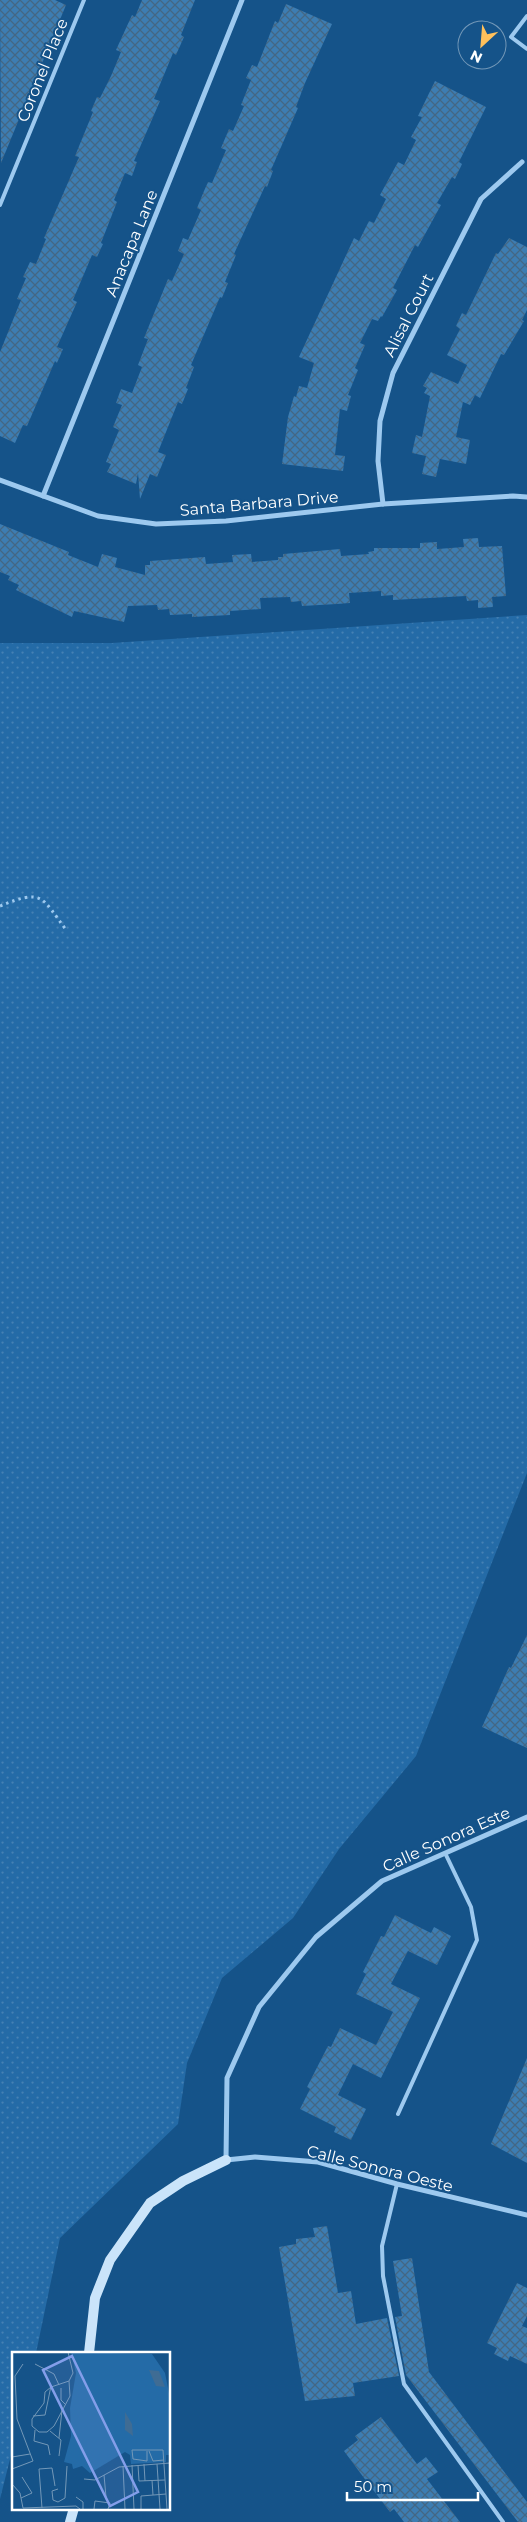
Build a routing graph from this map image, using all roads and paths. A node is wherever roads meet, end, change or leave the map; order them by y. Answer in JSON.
{"nodes":[{"id":1,"x":84,"y":0,"type":"edge"},
{"id":2,"x":242,"y":0,"type":"edge"},
{"id":3,"x":527,"y":16,"type":"edge"},
{"id":4,"x":527,"y":49,"type":"edge"},
{"id":5,"x":522,"y":162,"type":"dead end"},
{"id":6,"x":0,"y":206,"type":"edge"},
{"id":7,"x":0,"y":480,"type":"edge"},
{"id":8,"x":43,"y":496,"type":"junction"},
{"id":9,"x":527,"y":497,"type":"edge"},
{"id":10,"x":383,"y":504,"type":"junction"},
{"id":11,"x":0,"y":906,"type":"edge"},
{"id":12,"x":67,"y":931,"type":"dead end"},
{"id":13,"x":527,"y":1817,"type":"edge"},
{"id":14,"x":446,"y":1855,"type":"junction"},
{"id":15,"x":398,"y":2114,"type":"dead end"},
{"id":16,"x":226,"y":2160,"type":"junction"},
{"id":17,"x":397,"y":2184,"type":"junction"},
{"id":18,"x":527,"y":2215,"type":"edge"},
{"id":19,"x":89,"y":2352,"type":"edge"},
{"id":20,"x":503,"y":2522,"type":"edge"}],
"edges":[{"from":1,"to":6,"type":"lane","name":"Coronel Place"},
{"from":2,"to":8,"type":"street","name":"Anacapa Lane"},
{"from":3,"to":4,"type":"lane"},
{"from":5,"to":10,"type":"street","name":"Alisal Court"},
{"from":7,"to":8,"type":"street","name":"Santa Barbara Drive"},
{"from":8,"to":10,"type":"street","name":"Santa Barbara Drive"},
{"from":9,"to":10,"type":"street","name":"Santa Barbara Drive"},
{"from":11,"to":12,"type":"path"},
{"from":13,"to":14,"type":"street","name":"Calle Sonora Este"},
{"from":14,"to":15,"type":"lane"},
{"from":14,"to":16,"type":"street","name":"Calle Sonora Este"},
{"from":16,"to":17,"type":"street","name":"Calle Sonora Oeste"},
{"from":16,"to":19,"type":"street"},
{"from":17,"to":18,"type":"street","name":"Calle Sonora Oeste"},
{"from":17,"to":20,"type":"lane"}]}
